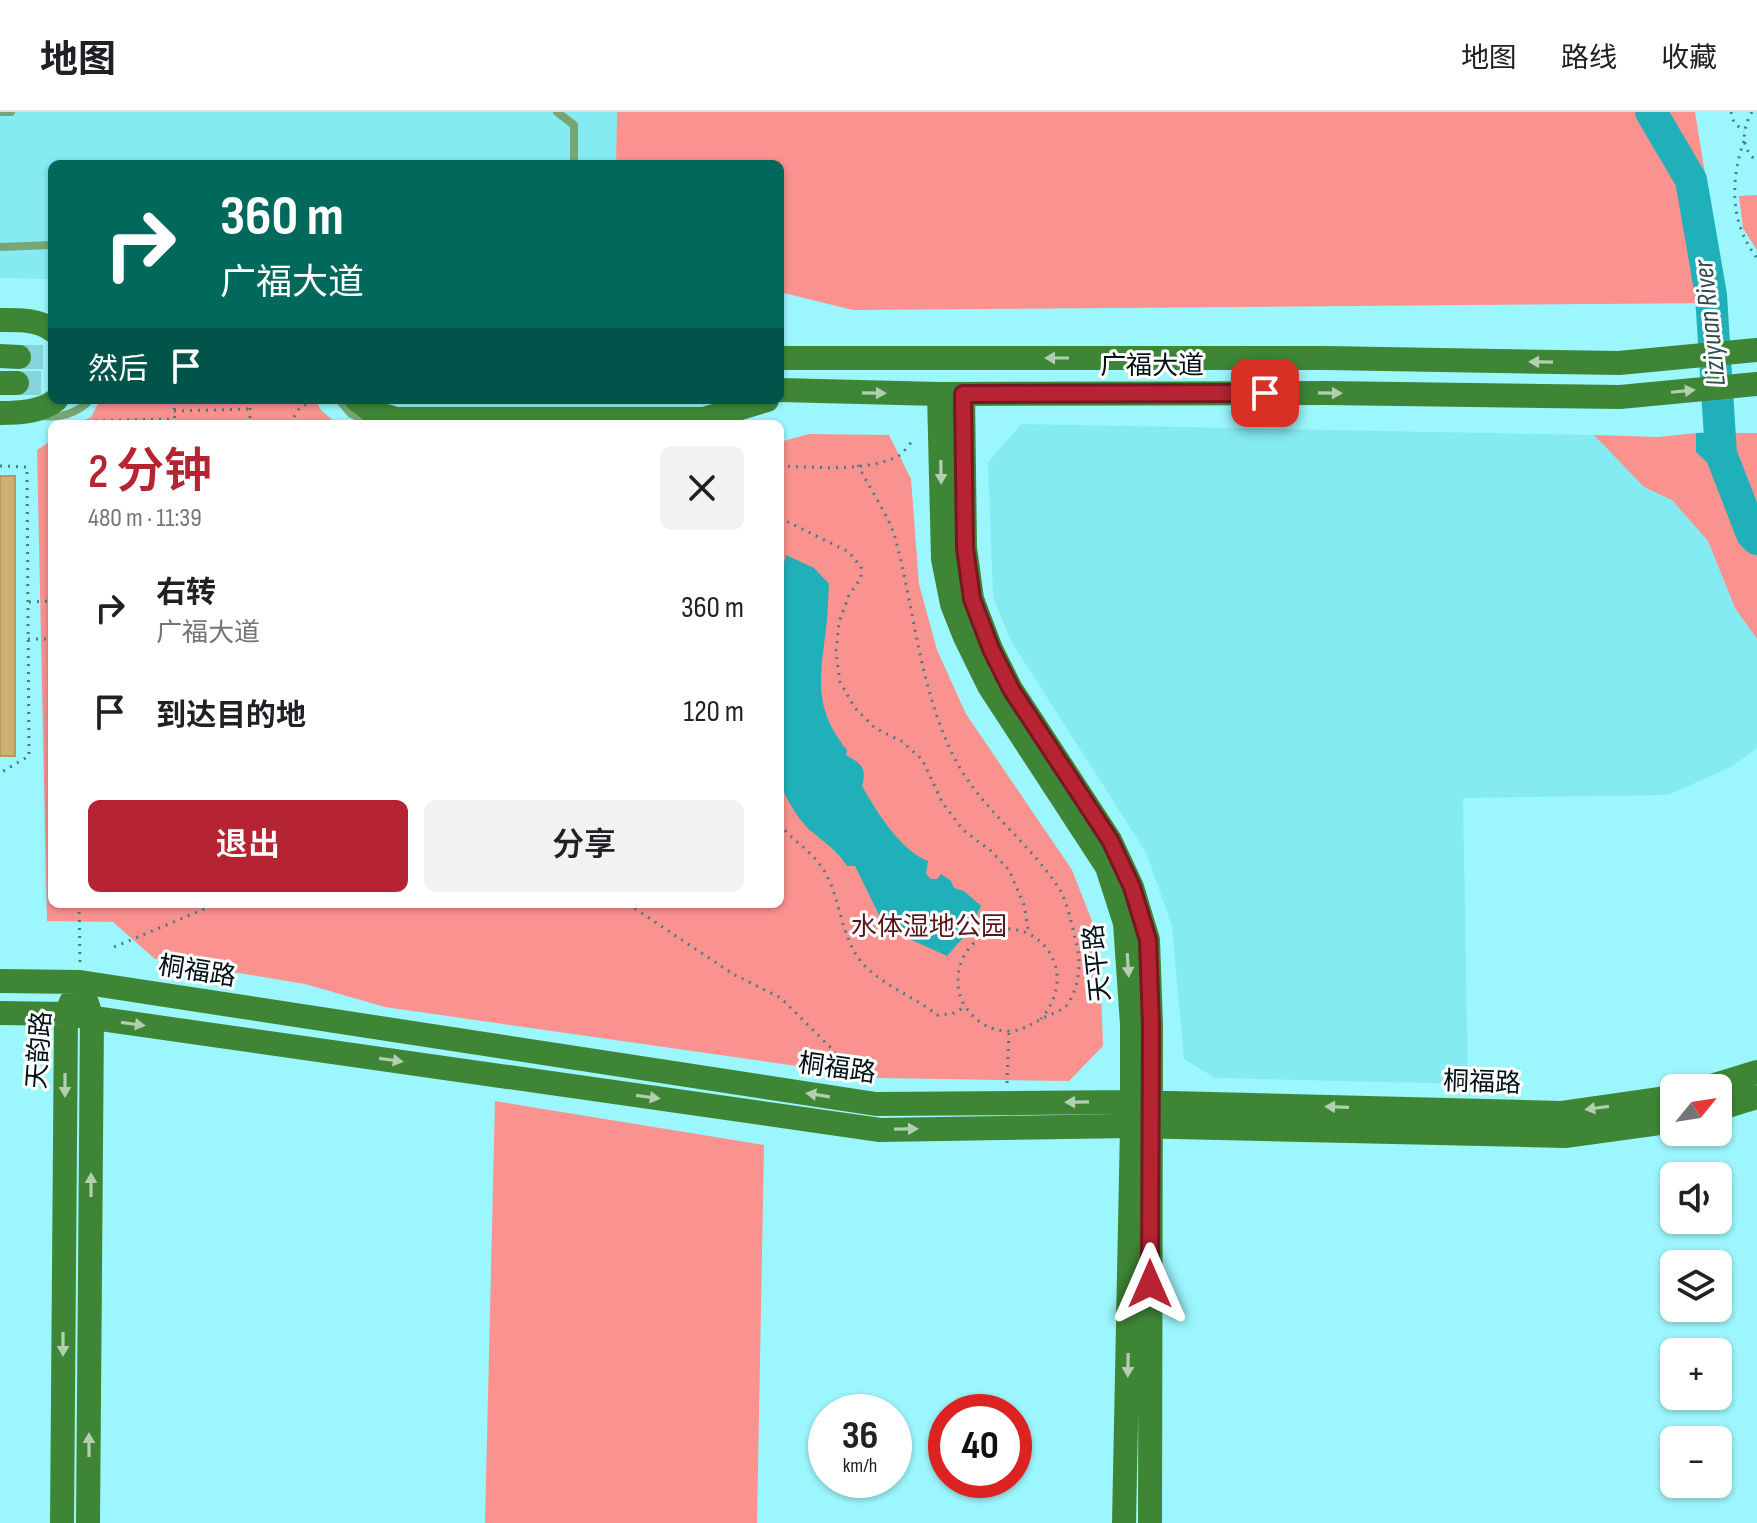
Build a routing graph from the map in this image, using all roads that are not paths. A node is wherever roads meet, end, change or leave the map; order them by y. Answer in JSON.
{"nodes":[{"id":1,"x":0,"y":112,"type":"edge"},
{"id":2,"x":11,"y":112,"type":"edge"},
{"id":3,"x":557,"y":112,"type":"edge"},
{"id":4,"x":574,"y":160,"type":"edge"},
{"id":5,"x":48,"y":245,"type":"edge"},
{"id":6,"x":0,"y":247,"type":"edge"},
{"id":7,"x":48,"y":319,"type":"edge"},
{"id":8,"x":12,"y":320,"type":"edge"},
{"id":9,"x":48,"y":329,"type":"edge"},
{"id":10,"x":784,"y":347,"type":"edge"},
{"id":11,"x":1750,"y":350,"type":"edge"},
{"id":12,"x":784,"y":358,"type":"edge"},
{"id":13,"x":822,"y":358,"type":"junction"},
{"id":14,"x":1751,"y":384,"type":"edge"},
{"id":15,"x":785,"y":392,"type":"edge"},
{"id":16,"x":951,"y":394,"type":"junction"},
{"id":17,"x":51,"y":404,"type":"edge"},
{"id":18,"x":86,"y":404,"type":"edge"},
{"id":19,"x":342,"y":404,"type":"edge"},
{"id":20,"x":362,"y":404,"type":"edge"},
{"id":21,"x":754,"y":404,"type":"edge"},
{"id":22,"x":10,"y":413,"type":"edge"},
{"id":23,"x":396,"y":419,"type":"junction"},
{"id":24,"x":363,"y":420,"type":"edge"},
{"id":25,"x":391,"y":420,"type":"edge"},
{"id":26,"x":0,"y":981,"type":"edge"},
{"id":27,"x":80,"y":982,"type":"junction"},
{"id":28,"x":0,"y":1013,"type":"edge"},
{"id":29,"x":66,"y":1014,"type":"junction"},
{"id":30,"x":92,"y":1018,"type":"junction"},
{"id":31,"x":1757,"y":1072,"type":"edge"},
{"id":32,"x":1732,"y":1080,"type":"edge"},
{"id":33,"x":1757,"y":1097,"type":"edge"},
{"id":34,"x":1660,"y":1099,"type":"edge"},
{"id":35,"x":1732,"y":1105,"type":"edge"},
{"id":36,"x":1140,"y":1114,"type":"junction"},
{"id":37,"x":1660,"y":1123,"type":"edge"},
{"id":38,"x":62,"y":1523,"type":"edge"},
{"id":39,"x":88,"y":1523,"type":"edge"},
{"id":40,"x":1124,"y":1523,"type":"edge"},
{"id":41,"x":1150,"y":1523,"type":"edge"}],
"edges":[{"from":1,"to":2,"type":"lane"},
{"from":3,"to":4,"type":"lane"},
{"from":5,"to":6,"type":"lane"},
{"from":7,"to":8,"type":"lane"},
{"from":8,"to":9,"type":"street"},
{"from":10,"to":13,"type":"street"},
{"from":11,"to":13,"type":"street","name":"广福大道","one_way":true},
{"from":12,"to":13,"type":"street","name":"广福大道"},
{"from":16,"to":14,"type":"street","name":"广福大道","one_way":true},
{"from":15,"to":16,"type":"street","name":"广福大道","one_way":true},
{"from":16,"to":36,"type":"street","name":"天平路"},
{"from":17,"to":22,"type":"street"},
{"from":18,"to":22,"type":"lane"},
{"from":19,"to":24,"type":"lane"},
{"from":20,"to":23,"type":"street"},
{"from":21,"to":23,"type":"street"},
{"from":23,"to":25,"type":"lane"},
{"from":26,"to":27,"type":"street","name":"桐福路"},
{"from":27,"to":29,"type":"street","name":"天韵路"},
{"from":27,"to":30,"type":"street","name":"天韵路"},
{"from":36,"to":27,"type":"street","name":"桐福路","one_way":true},
{"from":28,"to":29,"type":"street","name":"桐福路"},
{"from":29,"to":30,"type":"street","name":"桐福路"},
{"from":29,"to":38,"type":"street","name":"天韵路","one_way":true},
{"from":30,"to":36,"type":"street","name":"桐福路","one_way":true},
{"from":39,"to":30,"type":"street","name":"天韵路","one_way":true},
{"from":31,"to":32,"type":"street"},
{"from":33,"to":35,"type":"street"},
{"from":34,"to":36,"type":"street","name":"桐福路","one_way":true},
{"from":36,"to":37,"type":"street","name":"桐福路"},
{"from":36,"to":40,"type":"street","name":"天平路","one_way":true},
{"from":36,"to":41,"type":"street","name":"天平路"}]}
